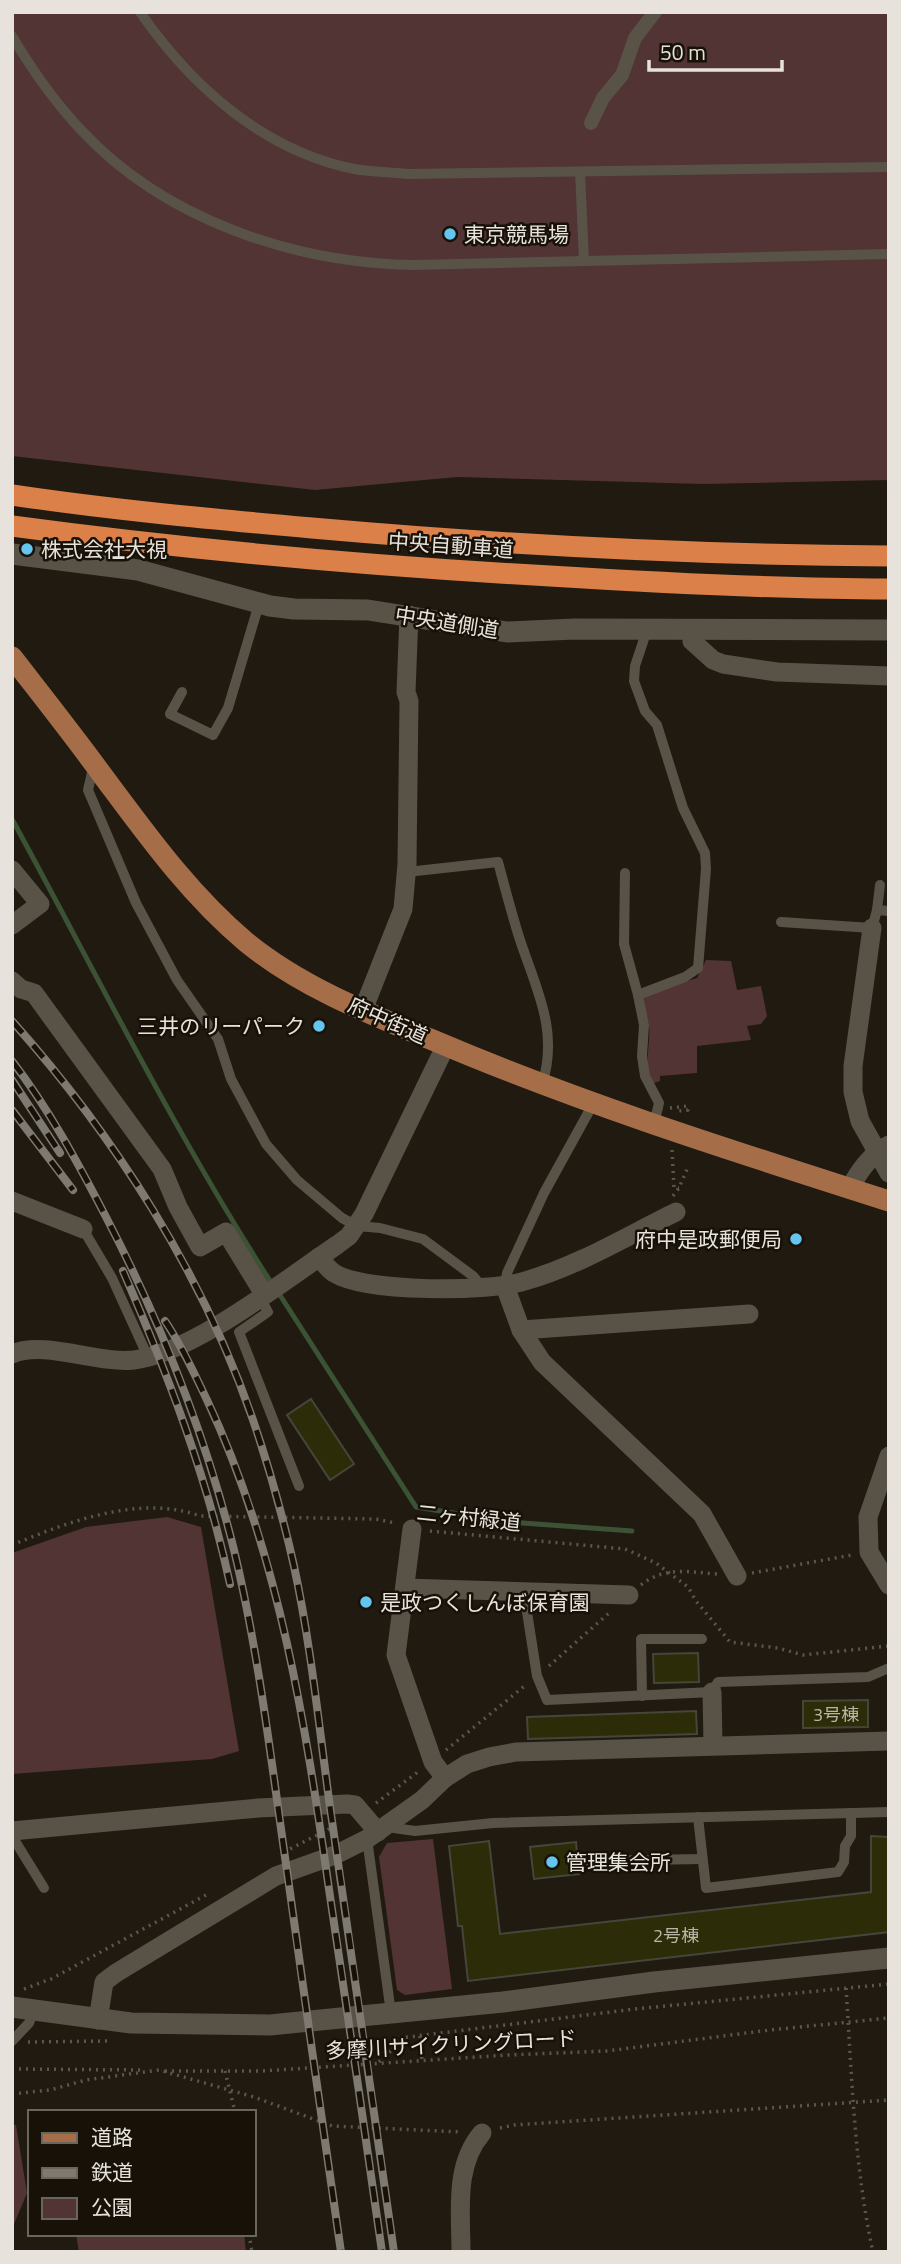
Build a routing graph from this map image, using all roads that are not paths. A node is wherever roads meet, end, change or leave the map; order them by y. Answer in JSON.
{"nodes":[{"id":1,"x":140,"y":12,"type":"edge"},
{"id":2,"x":655,"y":12,"type":"edge"},
{"id":3,"x":12,"y":36,"type":"edge"},
{"id":4,"x":591,"y":123,"type":"dead end"},
{"id":5,"x":889,"y":167,"type":"edge"},
{"id":6,"x":580,"y":172,"type":"junction"},
{"id":7,"x":889,"y":254,"type":"edge"},
{"id":8,"x":584,"y":261,"type":"junction"},
{"id":9,"x":12,"y":495,"type":"edge"},
{"id":10,"x":12,"y":526,"type":"edge"},
{"id":11,"x":12,"y":554,"type":"edge"},
{"id":12,"x":889,"y":556,"type":"edge"},
{"id":13,"x":889,"y":589,"type":"edge"},
{"id":14,"x":259,"y":604,"type":"junction"},
{"id":15,"x":409,"y":615,"type":"junction"},
{"id":16,"x":647,"y":630,"type":"junction"},
{"id":17,"x":693,"y":630,"type":"junction"},
{"id":18,"x":889,"y":630,"type":"edge"},
{"id":19,"x":12,"y":657,"type":"edge"},
{"id":20,"x":12,"y":675,"type":"edge"},
{"id":21,"x":889,"y":676,"type":"edge"},
{"id":22,"x":38,"y":691,"type":"junction"},
{"id":23,"x":182,"y":692,"type":"dead end"},
{"id":24,"x":94,"y":764,"type":"junction"},
{"id":25,"x":12,"y":870,"type":"edge"},
{"id":26,"x":407,"y":872,"type":"junction"},
{"id":27,"x":625,"y":873,"type":"dead end"},
{"id":28,"x":880,"y":885,"type":"dead end"},
{"id":29,"x":889,"y":911,"type":"edge"},
{"id":30,"x":875,"y":919,"type":"junction"},
{"id":31,"x":781,"y":922,"type":"dead end"},
{"id":32,"x":12,"y":925,"type":"edge"},
{"id":33,"x":12,"y":981,"type":"edge"},
{"id":34,"x":638,"y":995,"type":"junction"},
{"id":35,"x":363,"y":1010,"type":"junction"},
{"id":36,"x":446,"y":1045,"type":"junction"},
{"id":37,"x":542,"y":1086,"type":"junction"},
{"id":38,"x":593,"y":1104,"type":"junction"},
{"id":39,"x":664,"y":1115,"type":"junction"},
{"id":40,"x":882,"y":1149,"type":"edge"},
{"id":41,"x":889,"y":1173,"type":"edge"},
{"id":42,"x":849,"y":1189,"type":"junction"},
{"id":43,"x":888,"y":1197,"type":"edge"},
{"id":44,"x":12,"y":1201,"type":"edge"},
{"id":45,"x":676,"y":1212,"type":"dead end"},
{"id":46,"x":357,"y":1226,"type":"junction"},
{"id":47,"x":83,"y":1229,"type":"joint"},
{"id":48,"x":319,"y":1257,"type":"junction"},
{"id":49,"x":505,"y":1286,"type":"junction"},
{"id":50,"x":482,"y":1287,"type":"junction"},
{"id":51,"x":268,"y":1291,"type":"junction"},
{"id":52,"x":749,"y":1314,"type":"dead end"},
{"id":53,"x":521,"y":1330,"type":"junction"},
{"id":54,"x":12,"y":1354,"type":"edge"},
{"id":55,"x":148,"y":1357,"type":"junction"},
{"id":56,"x":889,"y":1456,"type":"edge"},
{"id":57,"x":299,"y":1486,"type":"dead end"},
{"id":58,"x":412,"y":1529,"type":"road end"},
{"id":59,"x":737,"y":1576,"type":"road end"},
{"id":60,"x":889,"y":1585,"type":"edge"},
{"id":61,"x":405,"y":1588,"type":"junction"},
{"id":62,"x":524,"y":1593,"type":"junction"},
{"id":63,"x":629,"y":1595,"type":"road end"},
{"id":64,"x":702,"y":1640,"type":"dead end"},
{"id":65,"x":889,"y":1668,"type":"edge"},
{"id":66,"x":712,"y":1692,"type":"junction"},
{"id":67,"x":642,"y":1696,"type":"junction"},
{"id":68,"x":889,"y":1741,"type":"edge"},
{"id":69,"x":713,"y":1745,"type":"junction"},
{"id":70,"x":439,"y":1770,"type":"junction"},
{"id":71,"x":889,"y":1812,"type":"edge"},
{"id":72,"x":851,"y":1814,"type":"junction"},
{"id":73,"x":698,"y":1817,"type":"junction"},
{"id":74,"x":12,"y":1830,"type":"edge"},
{"id":75,"x":377,"y":1833,"type":"junction"},
{"id":76,"x":12,"y":1836,"type":"edge"},
{"id":77,"x":701,"y":1858,"type":"junction"},
{"id":78,"x":588,"y":1861,"type":"dead end"},
{"id":79,"x":44,"y":1888,"type":"dead end"},
{"id":80,"x":889,"y":1958,"type":"edge"},
{"id":81,"x":17,"y":1998,"type":"edge"},
{"id":82,"x":34,"y":2010,"type":"junction"},
{"id":83,"x":391,"y":2013,"type":"junction"},
{"id":84,"x":97,"y":2020,"type":"junction"},
{"id":85,"x":12,"y":2041,"type":"edge"},
{"id":86,"x":482,"y":2133,"type":"road end"},
{"id":87,"x":461,"y":2252,"type":"edge"}],
"edges":[{"from":1,"to":6,"type":"lane"},
{"from":2,"to":4,"type":"street"},
{"from":3,"to":8,"type":"lane"},
{"from":5,"to":6,"type":"lane"},
{"from":6,"to":8,"type":"lane"},
{"from":7,"to":8,"type":"lane"},
{"from":9,"to":12,"type":"highway","name":"中央自動車道"},
{"from":10,"to":13,"type":"highway","name":"中央自動車道"},
{"from":11,"to":14,"type":"street","name":"中央道側道"},
{"from":14,"to":15,"type":"street","name":"中央道側道"},
{"from":14,"to":23,"type":"lane"},
{"from":15,"to":16,"type":"street","name":"中央道側道"},
{"from":15,"to":26,"type":"street"},
{"from":16,"to":17,"type":"street","name":"中央道側道"},
{"from":16,"to":34,"type":"lane"},
{"from":17,"to":18,"type":"street","name":"中央道側道"},
{"from":17,"to":21,"type":"street"},
{"from":19,"to":22,"type":"main road","name":"府中街道"},
{"from":20,"to":22,"type":"street"},
{"from":22,"to":24,"type":"main road","name":"府中街道"},
{"from":24,"to":35,"type":"main road","name":"府中街道"},
{"from":24,"to":46,"type":"lane"},
{"from":25,"to":32,"type":"street"},
{"from":26,"to":35,"type":"street"},
{"from":26,"to":37,"type":"lane"},
{"from":27,"to":34,"type":"lane"},
{"from":28,"to":30,"type":"lane"},
{"from":29,"to":30,"type":"lane"},
{"from":30,"to":31,"type":"lane"},
{"from":30,"to":40,"type":"street"},
{"from":33,"to":51,"type":"street"},
{"from":34,"to":39,"type":"lane"},
{"from":35,"to":36,"type":"main road","name":"府中街道"},
{"from":36,"to":37,"type":"main road","name":"府中街道"},
{"from":36,"to":46,"type":"street"},
{"from":37,"to":38,"type":"main road","name":"府中街道"},
{"from":38,"to":39,"type":"main road","name":"府中街道"},
{"from":38,"to":49,"type":"lane"},
{"from":39,"to":42,"type":"main road","name":"府中街道"},
{"from":40,"to":41,"type":"street"},
{"from":40,"to":42,"type":"street"},
{"from":42,"to":43,"type":"main road","name":"府中街道"},
{"from":44,"to":47,"type":"street"},
{"from":45,"to":49,"type":"street"},
{"from":46,"to":48,"type":"street"},
{"from":46,"to":50,"type":"lane"},
{"from":47,"to":55,"type":"lane"},
{"from":48,"to":50,"type":"street"},
{"from":48,"to":51,"type":"street"},
{"from":49,"to":50,"type":"street"},
{"from":49,"to":53,"type":"street"},
{"from":51,"to":55,"type":"street"},
{"from":51,"to":57,"type":"lane"},
{"from":52,"to":53,"type":"street"},
{"from":53,"to":59,"type":"street"},
{"from":54,"to":55,"type":"street"},
{"from":56,"to":60,"type":"street"},
{"from":58,"to":61,"type":"street"},
{"from":61,"to":62,"type":"street"},
{"from":61,"to":70,"type":"street"},
{"from":62,"to":63,"type":"street"},
{"from":62,"to":67,"type":"lane"},
{"from":64,"to":67,"type":"lane"},
{"from":65,"to":66,"type":"lane"},
{"from":66,"to":67,"type":"lane"},
{"from":66,"to":69,"type":"street"},
{"from":68,"to":69,"type":"street"},
{"from":69,"to":70,"type":"street"},
{"from":70,"to":75,"type":"street"},
{"from":71,"to":72,"type":"lane"},
{"from":72,"to":73,"type":"lane"},
{"from":72,"to":77,"type":"lane"},
{"from":73,"to":75,"type":"lane"},
{"from":73,"to":77,"type":"lane"},
{"from":74,"to":75,"type":"street"},
{"from":75,"to":83,"type":"lane"},
{"from":75,"to":84,"type":"street"},
{"from":76,"to":79,"type":"lane"},
{"from":77,"to":78,"type":"lane"},
{"from":80,"to":83,"type":"street"},
{"from":81,"to":82,"type":"street"},
{"from":82,"to":84,"type":"street"},
{"from":82,"to":85,"type":"lane"},
{"from":83,"to":84,"type":"street"},
{"from":86,"to":87,"type":"street"}]}
